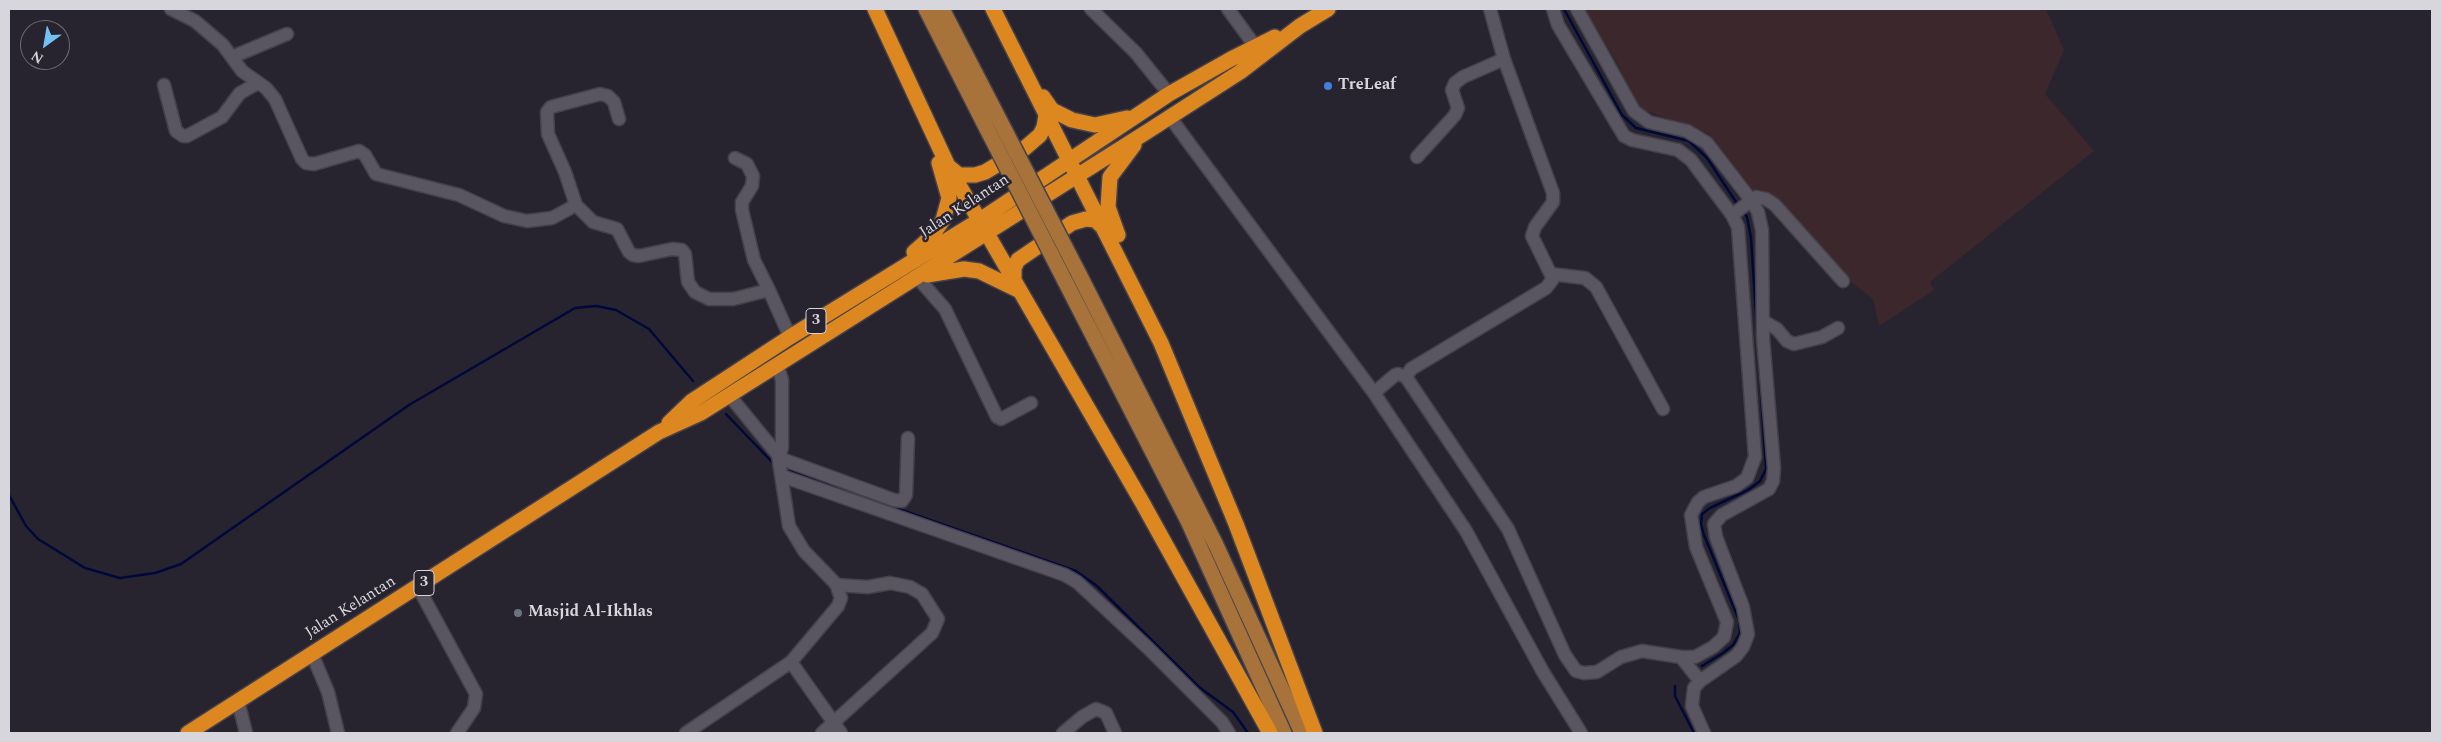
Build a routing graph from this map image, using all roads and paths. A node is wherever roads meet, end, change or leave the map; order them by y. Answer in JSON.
{"nodes":[{"id":1,"x":171,"y":9,"type":"edge"},
{"id":2,"x":876,"y":9,"type":"edge"},
{"id":3,"x":926,"y":9,"type":"edge"},
{"id":4,"x":942,"y":9,"type":"edge"},
{"id":5,"x":993,"y":9,"type":"edge"},
{"id":6,"x":1090,"y":9,"type":"edge"},
{"id":7,"x":1228,"y":9,"type":"edge"},
{"id":8,"x":1328,"y":9,"type":"edge"},
{"id":9,"x":1490,"y":9,"type":"edge"},
{"id":10,"x":1553,"y":9,"type":"edge"},
{"id":11,"x":1577,"y":9,"type":"edge"},
{"id":12,"x":189,"y":13,"type":"edge"},
{"id":13,"x":1300,"y":26,"type":"junction"},
{"id":14,"x":288,"y":34,"type":"dead end"},
{"id":15,"x":1255,"y":46,"type":"junction"},
{"id":16,"x":232,"y":57,"type":"junction"},
{"id":17,"x":1018,"y":58,"type":"junction"},
{"id":18,"x":1504,"y":59,"type":"junction"},
{"id":19,"x":258,"y":83,"type":"junction"},
{"id":20,"x":164,"y":85,"type":"dead end"},
{"id":21,"x":1163,"y":98,"type":"junction"},
{"id":22,"x":1046,"y":115,"type":"junction"},
{"id":23,"x":1169,"y":116,"type":"junction"},
{"id":24,"x":619,"y":119,"type":"dead end"},
{"id":25,"x":931,"y":133,"type":"junction"},
{"id":26,"x":1145,"y":133,"type":"junction"},
{"id":27,"x":1416,"y":157,"type":"dead end"},
{"id":28,"x":735,"y":158,"type":"dead end"},
{"id":29,"x":1068,"y":162,"type":"junction"},
{"id":30,"x":948,"y":166,"type":"junction"},
{"id":31,"x":1076,"y":177,"type":"junction"},
{"id":32,"x":1749,"y":202,"type":"junction"},
{"id":33,"x":576,"y":205,"type":"junction"},
{"id":34,"x":1734,"y":213,"type":"junction"},
{"id":35,"x":984,"y":226,"type":"junction"},
{"id":36,"x":1106,"y":231,"type":"junction"},
{"id":37,"x":1551,"y":274,"type":"junction"},
{"id":38,"x":917,"y":277,"type":"junction"},
{"id":39,"x":883,"y":280,"type":"junction"},
{"id":40,"x":1843,"y":281,"type":"dead end"},
{"id":41,"x":1017,"y":286,"type":"junction"},
{"id":42,"x":769,"y":290,"type":"junction"},
{"id":43,"x":1144,"y":305,"type":"junction"},
{"id":44,"x":1763,"y":320,"type":"junction"},
{"id":45,"x":1838,"y":328,"type":"dead end"},
{"id":46,"x":790,"y":337,"type":"junction"},
{"id":47,"x":778,"y":364,"type":"junction"},
{"id":48,"x":1401,"y":376,"type":"junction"},
{"id":49,"x":1376,"y":391,"type":"junction"},
{"id":50,"x":729,"y":395,"type":"junction"},
{"id":51,"x":1031,"y":403,"type":"dead end"},
{"id":52,"x":1663,"y":409,"type":"dead end"},
{"id":53,"x":659,"y":432,"type":"junction"},
{"id":54,"x":908,"y":438,"type":"dead end"},
{"id":55,"x":779,"y":458,"type":"junction"},
{"id":56,"x":782,"y":476,"type":"junction"},
{"id":57,"x":836,"y":584,"type":"junction"},
{"id":58,"x":418,"y":587,"type":"junction"},
{"id":59,"x":312,"y":654,"type":"junction"},
{"id":60,"x":1681,"y":657,"type":"junction"},
{"id":61,"x":791,"y":662,"type":"junction"},
{"id":62,"x":1700,"y":681,"type":"junction"},
{"id":63,"x":238,"y":701,"type":"junction"},
{"id":64,"x":837,"y":728,"type":"edge"},
{"id":65,"x":188,"y":733,"type":"edge"},
{"id":66,"x":246,"y":733,"type":"edge"},
{"id":67,"x":338,"y":733,"type":"edge"},
{"id":68,"x":457,"y":733,"type":"edge"},
{"id":69,"x":686,"y":733,"type":"edge"},
{"id":70,"x":822,"y":733,"type":"edge"},
{"id":71,"x":1063,"y":733,"type":"edge"},
{"id":72,"x":1115,"y":733,"type":"edge"},
{"id":73,"x":1229,"y":733,"type":"edge"},
{"id":74,"x":1270,"y":733,"type":"edge"},
{"id":75,"x":1284,"y":733,"type":"edge"},
{"id":76,"x":1302,"y":733,"type":"edge"},
{"id":77,"x":1315,"y":733,"type":"edge"},
{"id":78,"x":1581,"y":733,"type":"edge"},
{"id":79,"x":1704,"y":733,"type":"edge"}],
"edges":[{"from":1,"to":12,"type":"street"},
{"from":2,"to":25,"type":"highway"},
{"from":3,"to":75,"type":"main road","bridge":true},
{"from":4,"to":76,"type":"main road","bridge":true},
{"from":5,"to":17,"type":"highway"},
{"from":6,"to":21,"type":"street"},
{"from":7,"to":15,"type":"street"},
{"from":8,"to":13,"type":"highway","name":"Jalan Kelantan","number":"3"},
{"from":9,"to":18,"type":"street"},
{"from":10,"to":34,"type":"street"},
{"from":11,"to":32,"type":"street"},
{"from":12,"to":16,"type":"street"},
{"from":13,"to":15,"type":"highway","name":"Jalan Kelantan","number":"3"},
{"from":13,"to":23,"type":"highway","name":"Jalan Kelantan","number":"3"},
{"from":14,"to":16,"type":"street"},
{"from":15,"to":21,"type":"highway","name":"Jalan Kelantan","number":"3"},
{"from":16,"to":19,"type":"street"},
{"from":17,"to":21,"type":"highway"},
{"from":17,"to":22,"type":"highway"},
{"from":18,"to":27,"type":"street"},
{"from":18,"to":37,"type":"street"},
{"from":19,"to":20,"type":"street"},
{"from":19,"to":33,"type":"street"},
{"from":21,"to":29,"type":"highway","name":"Jalan Kelantan","number":"3"},
{"from":22,"to":29,"type":"highway"},
{"from":22,"to":30,"type":"highway"},
{"from":23,"to":26,"type":"highway","name":"Jalan Kelantan","number":"3"},
{"from":23,"to":49,"type":"street"},
{"from":24,"to":33,"type":"street"},
{"from":25,"to":30,"type":"highway"},
{"from":25,"to":39,"type":"highway"},
{"from":26,"to":31,"type":"highway","name":"Jalan Kelantan","number":"3"},
{"from":26,"to":43,"type":"highway"},
{"from":28,"to":42,"type":"street"},
{"from":29,"to":31,"type":"highway"},
{"from":29,"to":35,"type":"highway","name":"Jalan Kelantan","number":"3"},
{"from":30,"to":35,"type":"highway"},
{"from":31,"to":35,"type":"highway","name":"Jalan Kelantan","number":"3"},
{"from":31,"to":36,"type":"highway"},
{"from":32,"to":34,"type":"street"},
{"from":32,"to":40,"type":"street"},
{"from":32,"to":44,"type":"street"},
{"from":33,"to":42,"type":"street"},
{"from":34,"to":60,"type":"street"},
{"from":35,"to":38,"type":"highway","name":"Jalan Kelantan","number":"3"},
{"from":35,"to":39,"type":"highway","name":"Jalan Kelantan","number":"3"},
{"from":35,"to":41,"type":"highway"},
{"from":36,"to":41,"type":"highway"},
{"from":36,"to":43,"type":"highway"},
{"from":37,"to":48,"type":"street"},
{"from":37,"to":52,"type":"street"},
{"from":38,"to":41,"type":"highway"},
{"from":38,"to":47,"type":"highway","name":"Jalan Kelantan","number":"3"},
{"from":38,"to":51,"type":"street"},
{"from":39,"to":46,"type":"highway","name":"Jalan Kelantan","number":"3"},
{"from":41,"to":74,"type":"highway"},
{"from":42,"to":46,"type":"street"},
{"from":43,"to":77,"type":"highway"},
{"from":44,"to":45,"type":"street"},
{"from":44,"to":62,"type":"street"},
{"from":46,"to":53,"type":"highway","name":"Jalan Kelantan","number":"3"},
{"from":47,"to":50,"type":"highway","name":"Jalan Kelantan","number":"3"},
{"from":47,"to":55,"type":"street"},
{"from":48,"to":49,"type":"street"},
{"from":48,"to":60,"type":"street"},
{"from":49,"to":78,"type":"street"},
{"from":50,"to":53,"type":"highway","name":"Jalan Kelantan","number":"3"},
{"from":50,"to":55,"type":"street"},
{"from":53,"to":58,"type":"highway","name":"Jalan Kelantan","number":"3"},
{"from":54,"to":55,"type":"street"},
{"from":55,"to":56,"type":"street"},
{"from":56,"to":57,"type":"street"},
{"from":56,"to":73,"type":"street"},
{"from":57,"to":61,"type":"street"},
{"from":57,"to":64,"type":"street"},
{"from":58,"to":59,"type":"highway","name":"Jalan Kelantan","number":"3"},
{"from":58,"to":68,"type":"street"},
{"from":59,"to":63,"type":"highway","name":"Jalan Kelantan","number":"3"},
{"from":59,"to":67,"type":"street"},
{"from":60,"to":62,"type":"street"},
{"from":61,"to":64,"type":"street"},
{"from":61,"to":69,"type":"street"},
{"from":62,"to":79,"type":"street"},
{"from":63,"to":65,"type":"highway","name":"Jalan Kelantan","number":"3"},
{"from":63,"to":66,"type":"street"},
{"from":64,"to":70,"type":"street"},
{"from":71,"to":72,"type":"street"}]}
